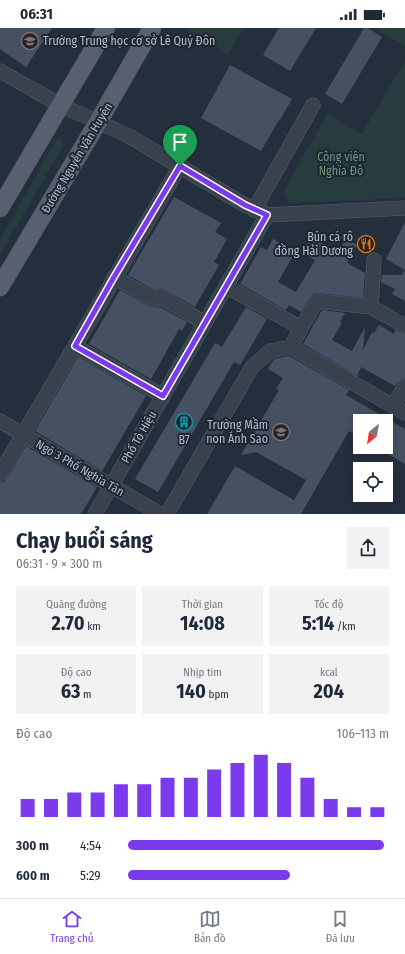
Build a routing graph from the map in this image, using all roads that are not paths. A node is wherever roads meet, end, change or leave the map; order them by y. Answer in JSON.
{"nodes":[{"id":1,"x":106,"y":28,"type":"edge"},
{"id":2,"x":152,"y":28,"type":"edge"},
{"id":3,"x":0,"y":71,"type":"edge"},
{"id":4,"x":60,"y":105,"type":"junction"},
{"id":5,"x":313,"y":105,"type":"dead end"},
{"id":6,"x":98,"y":122,"type":"junction"},
{"id":7,"x":180,"y":166,"type":"junction"},
{"id":8,"x":1,"y":203,"type":"edge"},
{"id":9,"x":405,"y":208,"type":"edge"},
{"id":10,"x":260,"y":213,"type":"junction"},
{"id":11,"x":374,"y":260,"type":"dead end"},
{"id":12,"x":114,"y":277,"type":"junction"},
{"id":13,"x":226,"y":286,"type":"junction"},
{"id":14,"x":0,"y":287,"type":"edge"},
{"id":15,"x":371,"y":307,"type":"junction"},
{"id":16,"x":205,"y":323,"type":"junction"},
{"id":17,"x":405,"y":326,"type":"edge"},
{"id":18,"x":301,"y":328,"type":"junction"},
{"id":19,"x":75,"y":346,"type":"junction"},
{"id":20,"x":290,"y":347,"type":"junction"},
{"id":21,"x":405,"y":386,"type":"edge"},
{"id":22,"x":163,"y":396,"type":"junction"},
{"id":23,"x":399,"y":410,"type":"edge"},
{"id":24,"x":0,"y":421,"type":"edge"},
{"id":25,"x":23,"y":434,"type":"junction"},
{"id":26,"x":0,"y":474,"type":"edge"},
{"id":27,"x":111,"y":486,"type":"junction"},
{"id":28,"x":95,"y":514,"type":"edge"},
{"id":29,"x":160,"y":514,"type":"edge"},
{"id":30,"x":167,"y":514,"type":"edge"}],
"edges":[{"from":1,"to":4,"type":"main road"},
{"from":2,"to":6,"type":"main road","name":"Đường Nguyễn Văn Huyên"},
{"from":3,"to":4,"type":"street"},
{"from":4,"to":6,"type":"street"},
{"from":4,"to":8,"type":"main road"},
{"from":5,"to":10,"type":"street","name":"Phố Tô Hiệu"},
{"from":6,"to":7,"type":"street"},
{"from":6,"to":14,"type":"main road","name":"Đường Nguyễn Văn Huyên"},
{"from":7,"to":10,"type":"street"},
{"from":7,"to":12,"type":"street"},
{"from":9,"to":10,"type":"street"},
{"from":10,"to":13,"type":"street","name":"Phố Tô Hiệu"},
{"from":11,"to":15,"type":"street"},
{"from":12,"to":16,"type":"street"},
{"from":12,"to":19,"type":"street"},
{"from":13,"to":16,"type":"street","name":"Phố Tô Hiệu"},
{"from":13,"to":18,"type":"street"},
{"from":15,"to":17,"type":"street"},
{"from":15,"to":18,"type":"street"},
{"from":16,"to":22,"type":"street","name":"Phố Tô Hiệu"},
{"from":18,"to":20,"type":"street"},
{"from":19,"to":22,"type":"street"},
{"from":19,"to":25,"type":"street"},
{"from":20,"to":23,"type":"street"},
{"from":20,"to":30,"type":"street"},
{"from":21,"to":23,"type":"street"},
{"from":22,"to":27,"type":"street","name":"Phố Tô Hiệu"},
{"from":24,"to":25,"type":"street","name":"Ngõ 3 Phố Nghĩa Tân"},
{"from":25,"to":26,"type":"street"},
{"from":25,"to":27,"type":"street","name":"Ngõ 3 Phố Nghĩa Tân"},
{"from":27,"to":28,"type":"street","name":"Phố Tô Hiệu"},
{"from":27,"to":29,"type":"street","name":"Ngõ 3 Phố Nghĩa Tân"}]}
